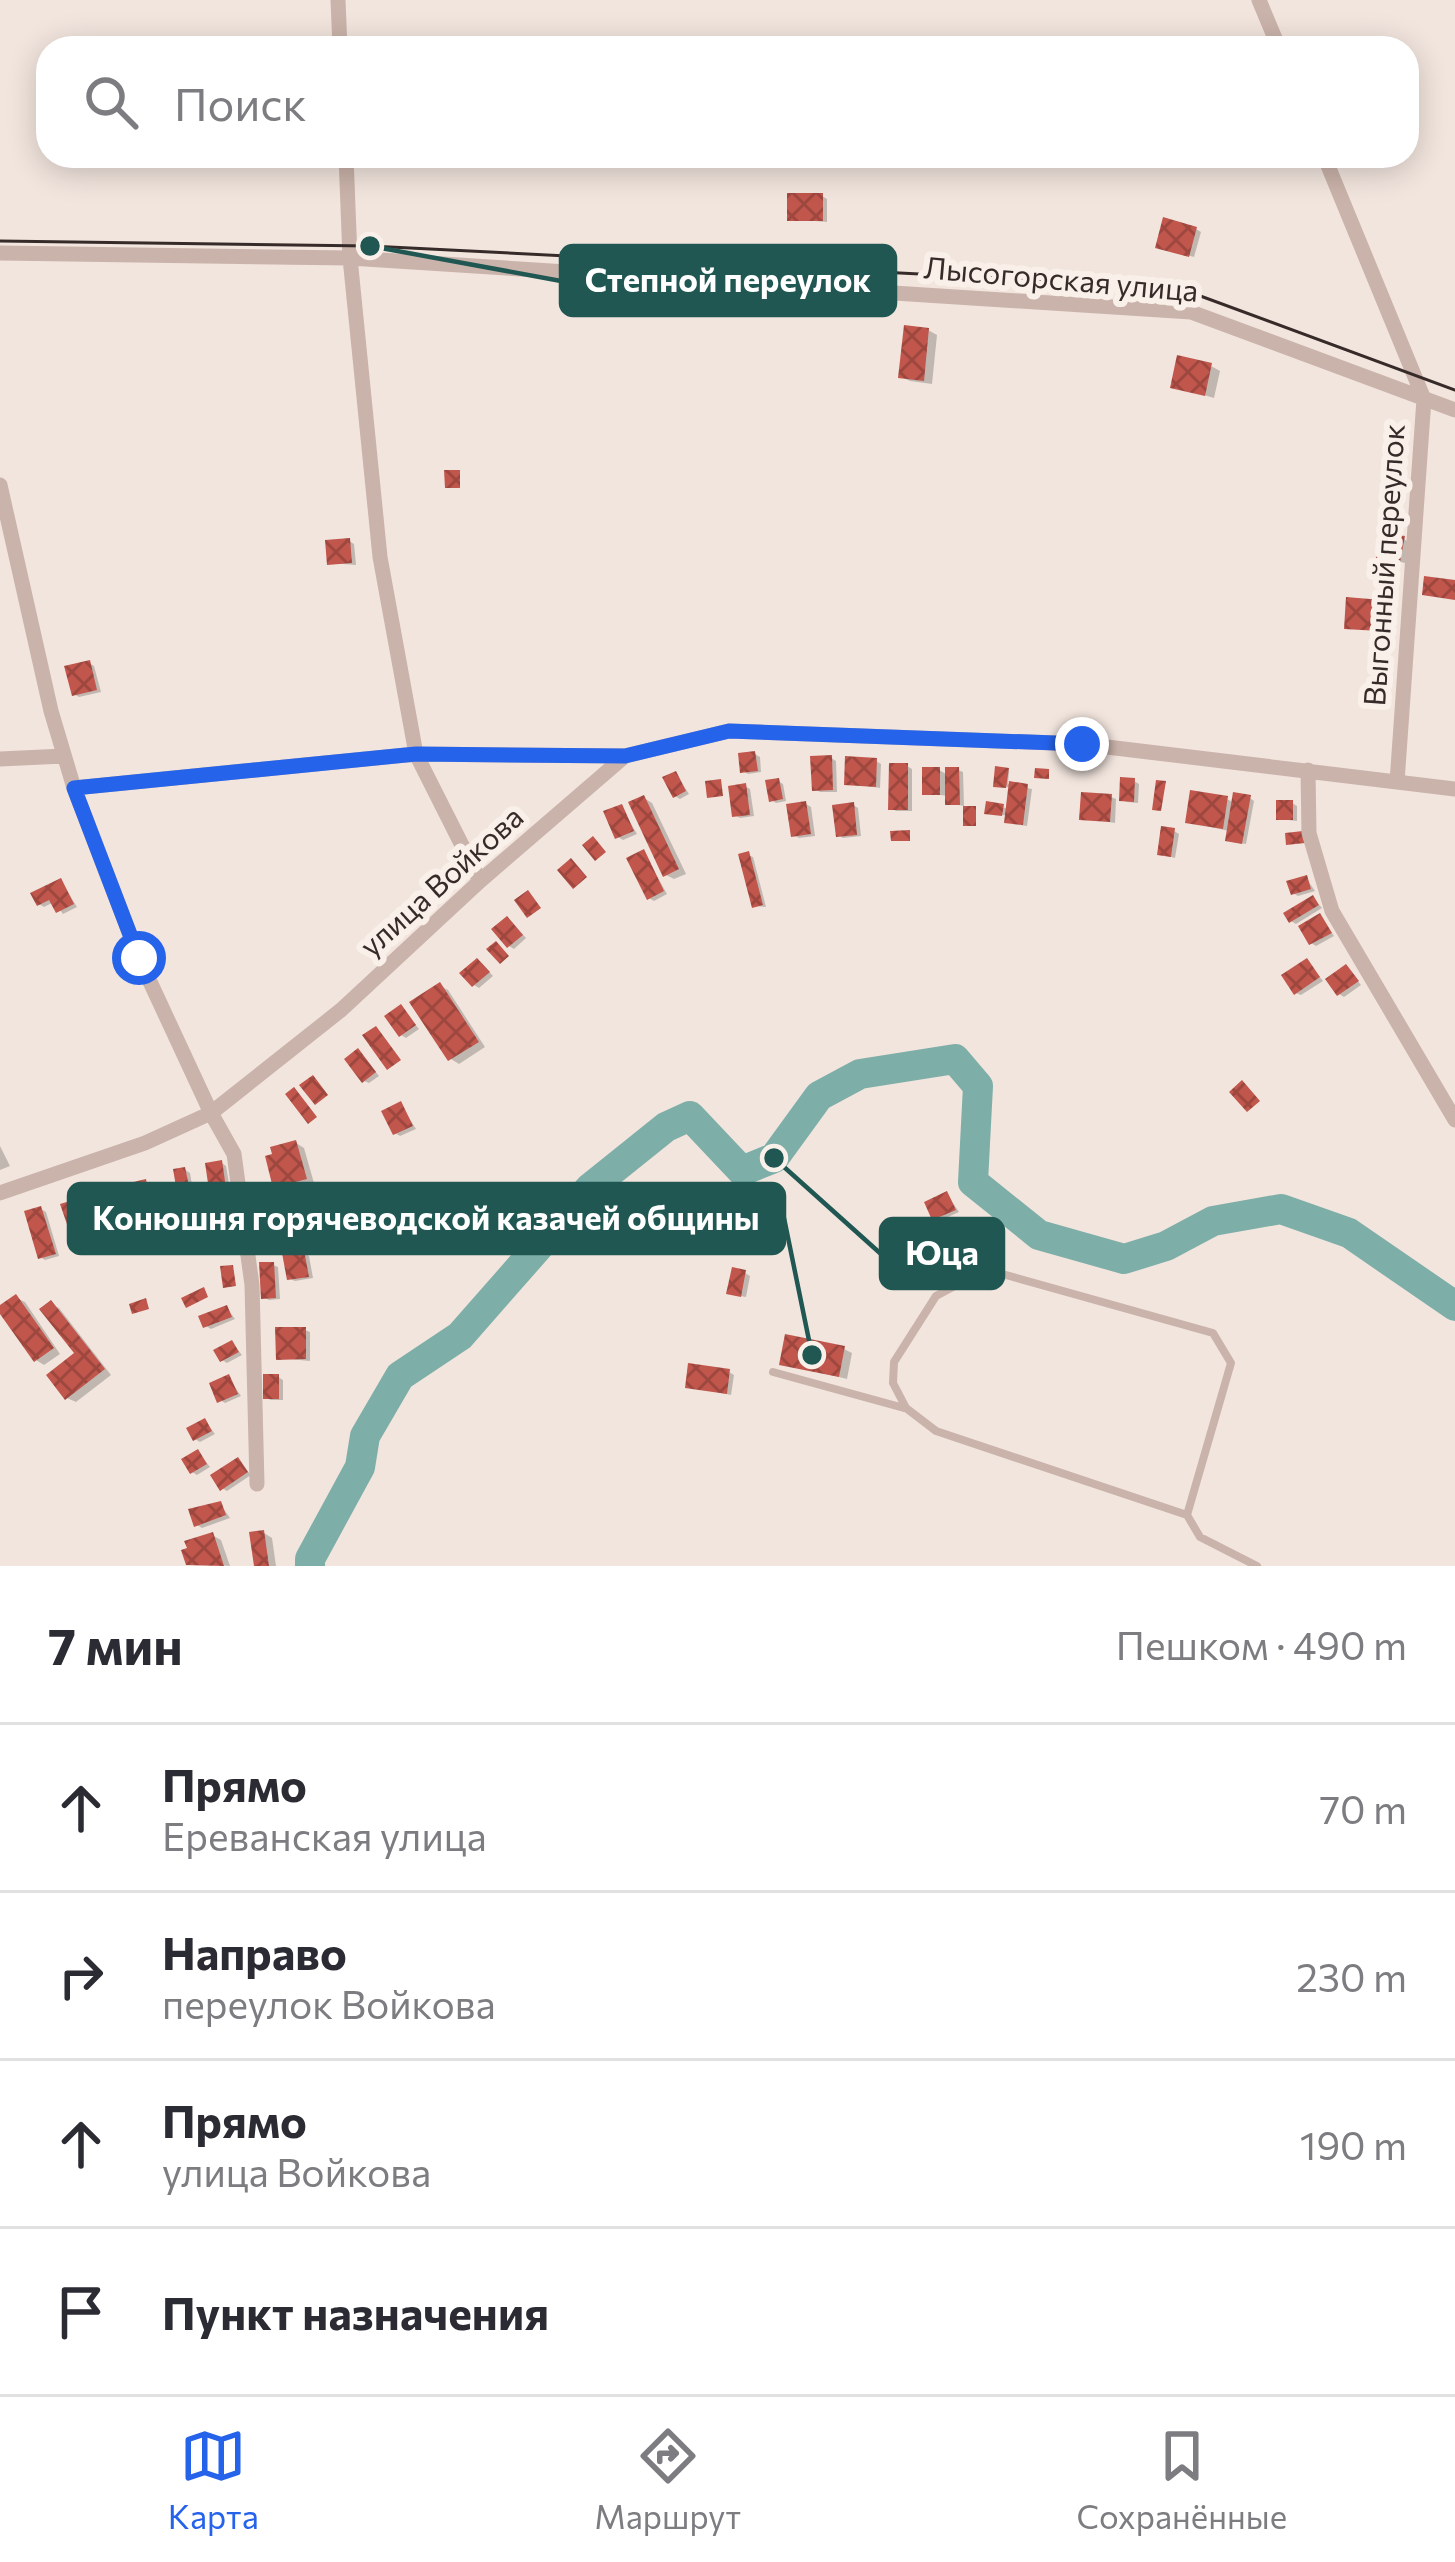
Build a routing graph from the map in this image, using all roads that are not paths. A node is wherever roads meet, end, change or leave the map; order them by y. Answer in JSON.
{"nodes":[{"id":1,"x":338,"y":0,"type":"edge"},
{"id":2,"x":1259,"y":0,"type":"edge"},
{"id":3,"x":340,"y":36,"type":"edge"},
{"id":4,"x":1274,"y":36,"type":"edge"},
{"id":5,"x":346,"y":168,"type":"edge"},
{"id":6,"x":1329,"y":168,"type":"edge"},
{"id":7,"x":0,"y":253,"type":"edge"},
{"id":8,"x":350,"y":258,"type":"junction"},
{"id":9,"x":1424,"y":399,"type":"junction"},
{"id":10,"x":1455,"y":410,"type":"edge"},
{"id":11,"x":0,"y":485,"type":"edge"},
{"id":12,"x":416,"y":754,"type":"junction"},
{"id":13,"x":64,"y":756,"type":"junction"},
{"id":14,"x":625,"y":756,"type":"junction"},
{"id":15,"x":0,"y":759,"type":"edge"},
{"id":16,"x":1308,"y":770,"type":"junction"},
{"id":17,"x":1396,"y":782,"type":"junction"},
{"id":18,"x":74,"y":788,"type":"junction"},
{"id":19,"x":1455,"y":789,"type":"edge"},
{"id":20,"x":480,"y":881,"type":"junction"},
{"id":21,"x":211,"y":1113,"type":"junction"},
{"id":22,"x":1455,"y":1120,"type":"edge"},
{"id":23,"x":0,"y":1193,"type":"edge"},
{"id":24,"x":773,"y":1372,"type":"dead end"},
{"id":25,"x":906,"y":1408,"type":"junction"},
{"id":26,"x":257,"y":1484,"type":"dead end"},
{"id":27,"x":1187,"y":1515,"type":"junction"},
{"id":28,"x":1257,"y":1566,"type":"edge"}],
"edges":[{"from":1,"to":3,"type":"street"},
{"from":2,"to":4,"type":"street"},
{"from":5,"to":8,"type":"street"},
{"from":6,"to":9,"type":"street","name":"Выгонный переулок"},
{"from":7,"to":8,"type":"street","name":"Лысогорская улица"},
{"from":8,"to":9,"type":"street","name":"Лысогорская улица"},
{"from":8,"to":12,"type":"street"},
{"from":9,"to":10,"type":"street","name":"Лысогорская улица"},
{"from":9,"to":17,"type":"street","name":"Выгонный переулок"},
{"from":11,"to":13,"type":"street"},
{"from":12,"to":14,"type":"street"},
{"from":12,"to":18,"type":"street"},
{"from":12,"to":20,"type":"street"},
{"from":13,"to":15,"type":"street"},
{"from":13,"to":18,"type":"street"},
{"from":14,"to":16,"type":"street","name":"улица Войкова"},
{"from":14,"to":20,"type":"street","name":"улица Войкова"},
{"from":16,"to":17,"type":"street","name":"улица Войкова"},
{"from":16,"to":22,"type":"street"},
{"from":17,"to":19,"type":"street","name":"улица Войкова"},
{"from":18,"to":21,"type":"street"},
{"from":20,"to":21,"type":"street","name":"улица Войкова"},
{"from":21,"to":23,"type":"street","name":"улица Войкова"},
{"from":21,"to":26,"type":"street"},
{"from":24,"to":25,"type":"lane"},
{"from":25,"to":27,"type":"lane"},
{"from":25,"to":27,"type":"lane"},
{"from":27,"to":28,"type":"lane"}]}
